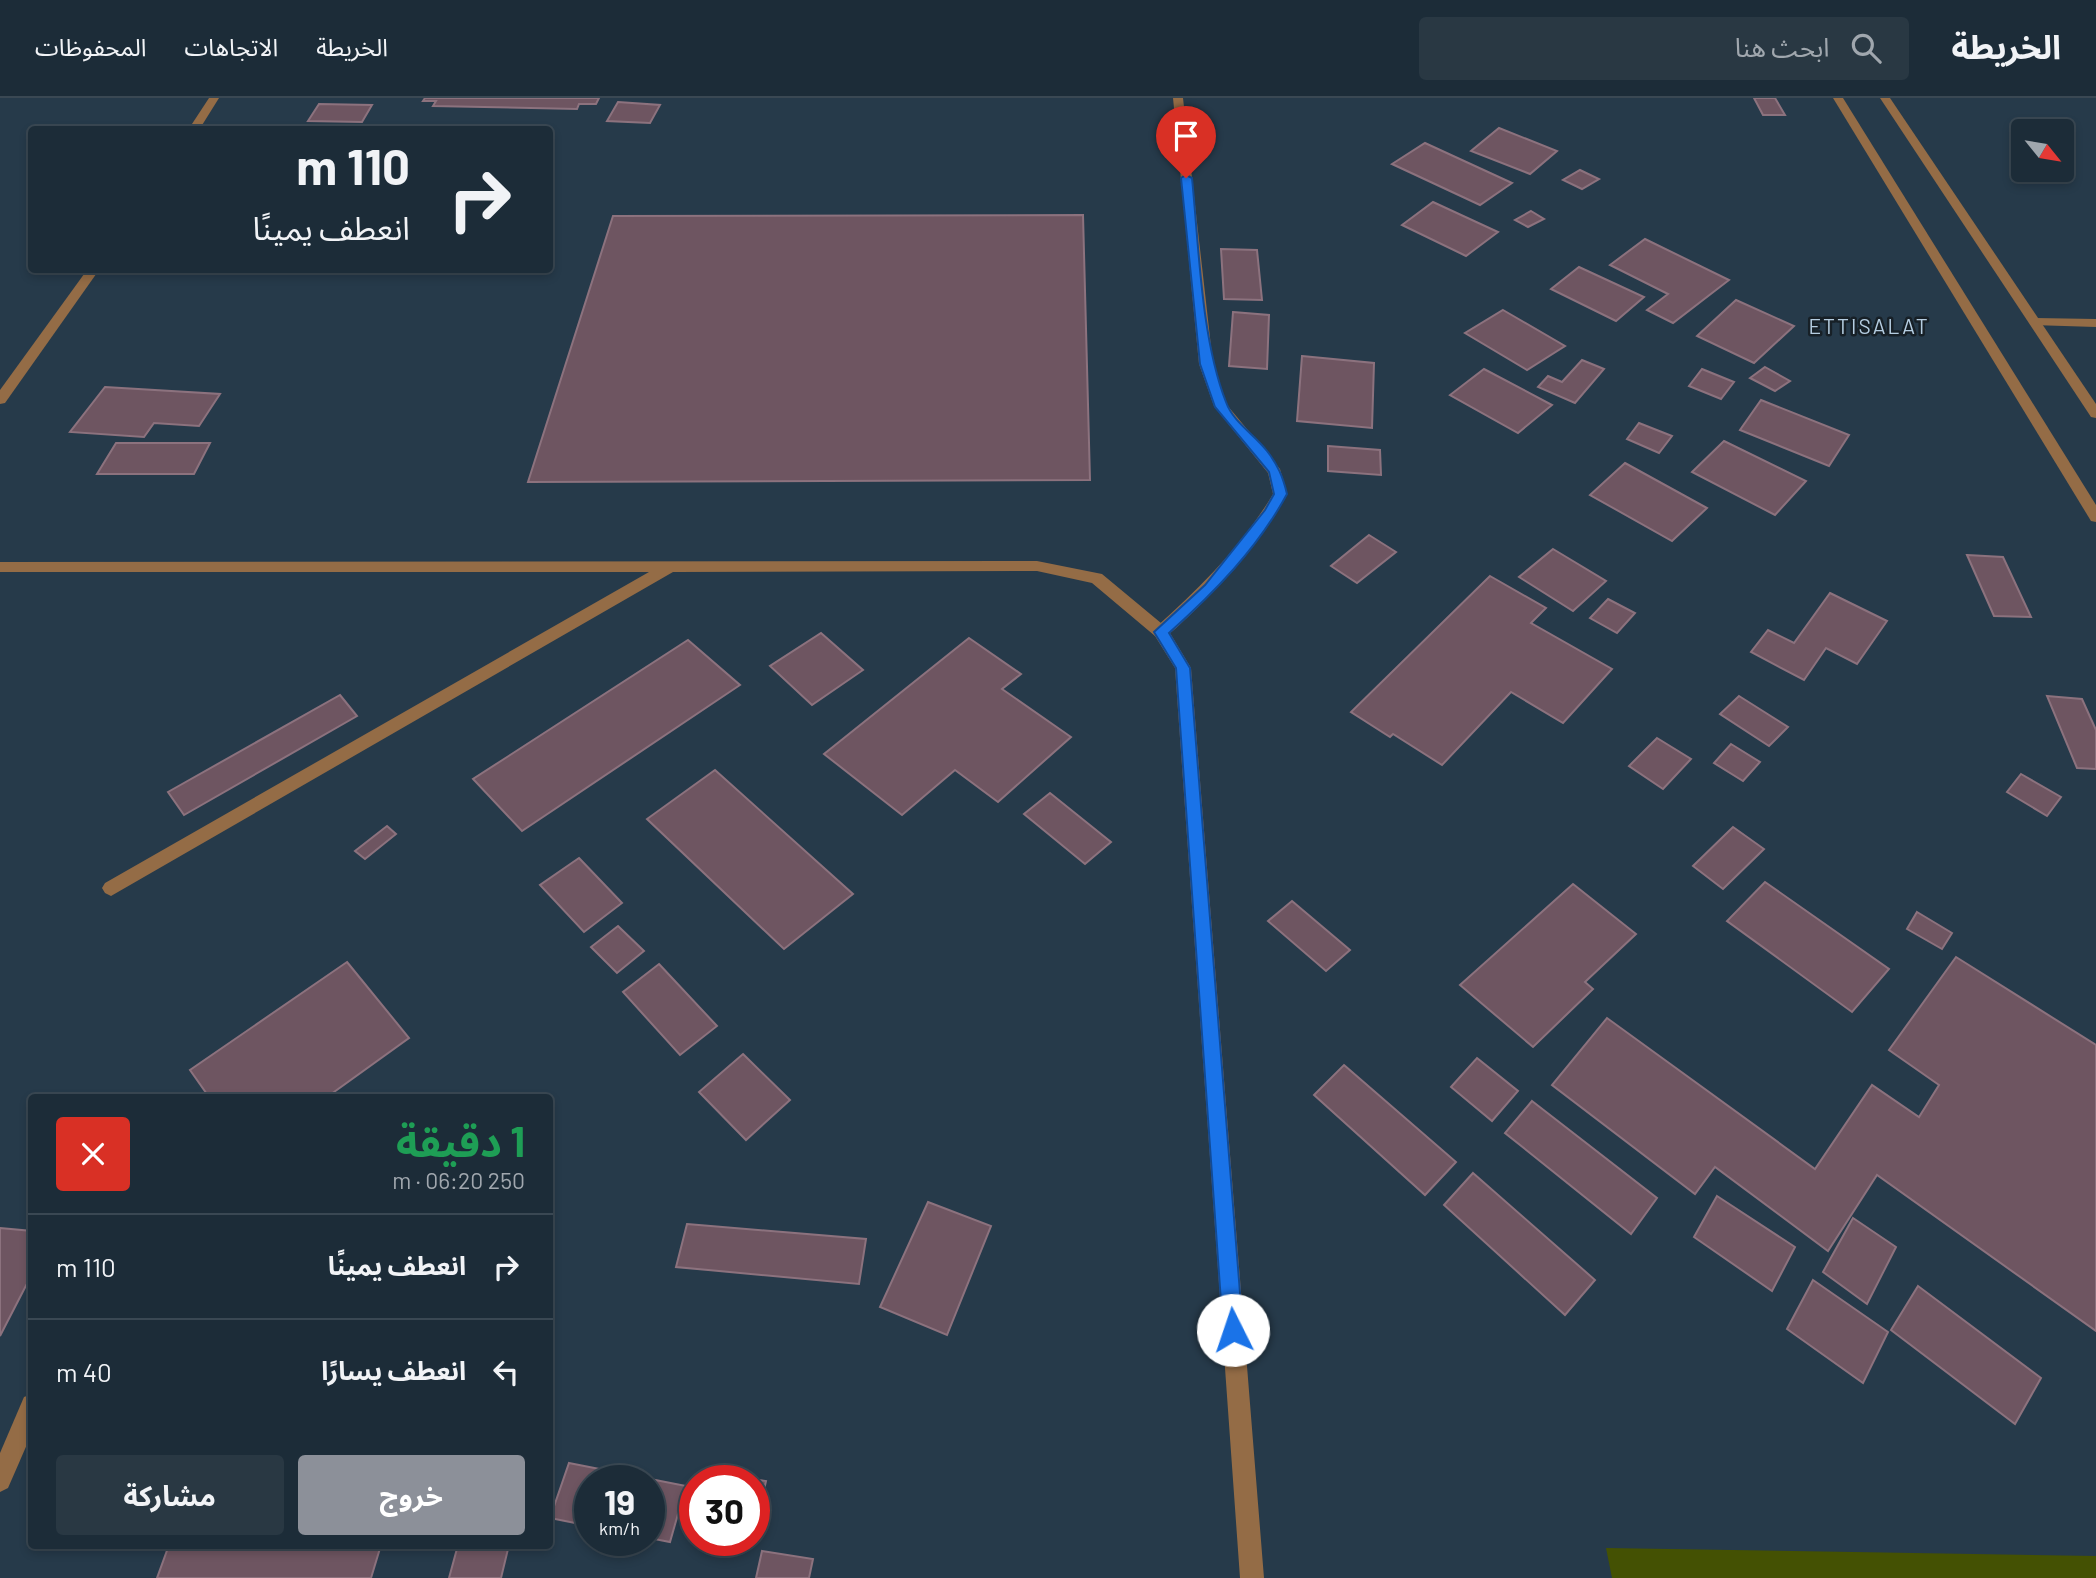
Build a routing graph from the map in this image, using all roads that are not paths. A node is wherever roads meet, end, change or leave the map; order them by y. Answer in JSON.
{"nodes":[{"id":1,"x":214,"y":98,"type":"edge"},
{"id":2,"x":1178,"y":98,"type":"edge"},
{"id":3,"x":1838,"y":98,"type":"edge"},
{"id":4,"x":1885,"y":98,"type":"edge"},
{"id":5,"x":196,"y":126,"type":"edge"},
{"id":6,"x":91,"y":273,"type":"edge"},
{"id":7,"x":2035,"y":323,"type":"junction"},
{"id":8,"x":2096,"y":323,"type":"edge"},
{"id":9,"x":0,"y":400,"type":"edge"},
{"id":10,"x":2096,"y":414,"type":"edge"},
{"id":11,"x":2096,"y":517,"type":"edge"},
{"id":12,"x":670,"y":566,"type":"junction"},
{"id":13,"x":0,"y":567,"type":"edge"},
{"id":14,"x":1161,"y":632,"type":"junction"},
{"id":15,"x":111,"y":888,"type":"dead end"},
{"id":16,"x":28,"y":1414,"type":"edge"},
{"id":17,"x":0,"y":1480,"type":"edge"},
{"id":18,"x":1252,"y":1578,"type":"edge"}],
"edges":[{"from":1,"to":5,"type":"street"},
{"from":2,"to":14,"type":"street"},
{"from":3,"to":11,"type":"street"},
{"from":4,"to":7,"type":"street"},
{"from":6,"to":9,"type":"street"},
{"from":7,"to":8,"type":"street"},
{"from":7,"to":10,"type":"street"},
{"from":12,"to":13,"type":"street"},
{"from":12,"to":14,"type":"street"},
{"from":12,"to":15,"type":"street"},
{"from":14,"to":18,"type":"street"},
{"from":16,"to":17,"type":"street"}]}
